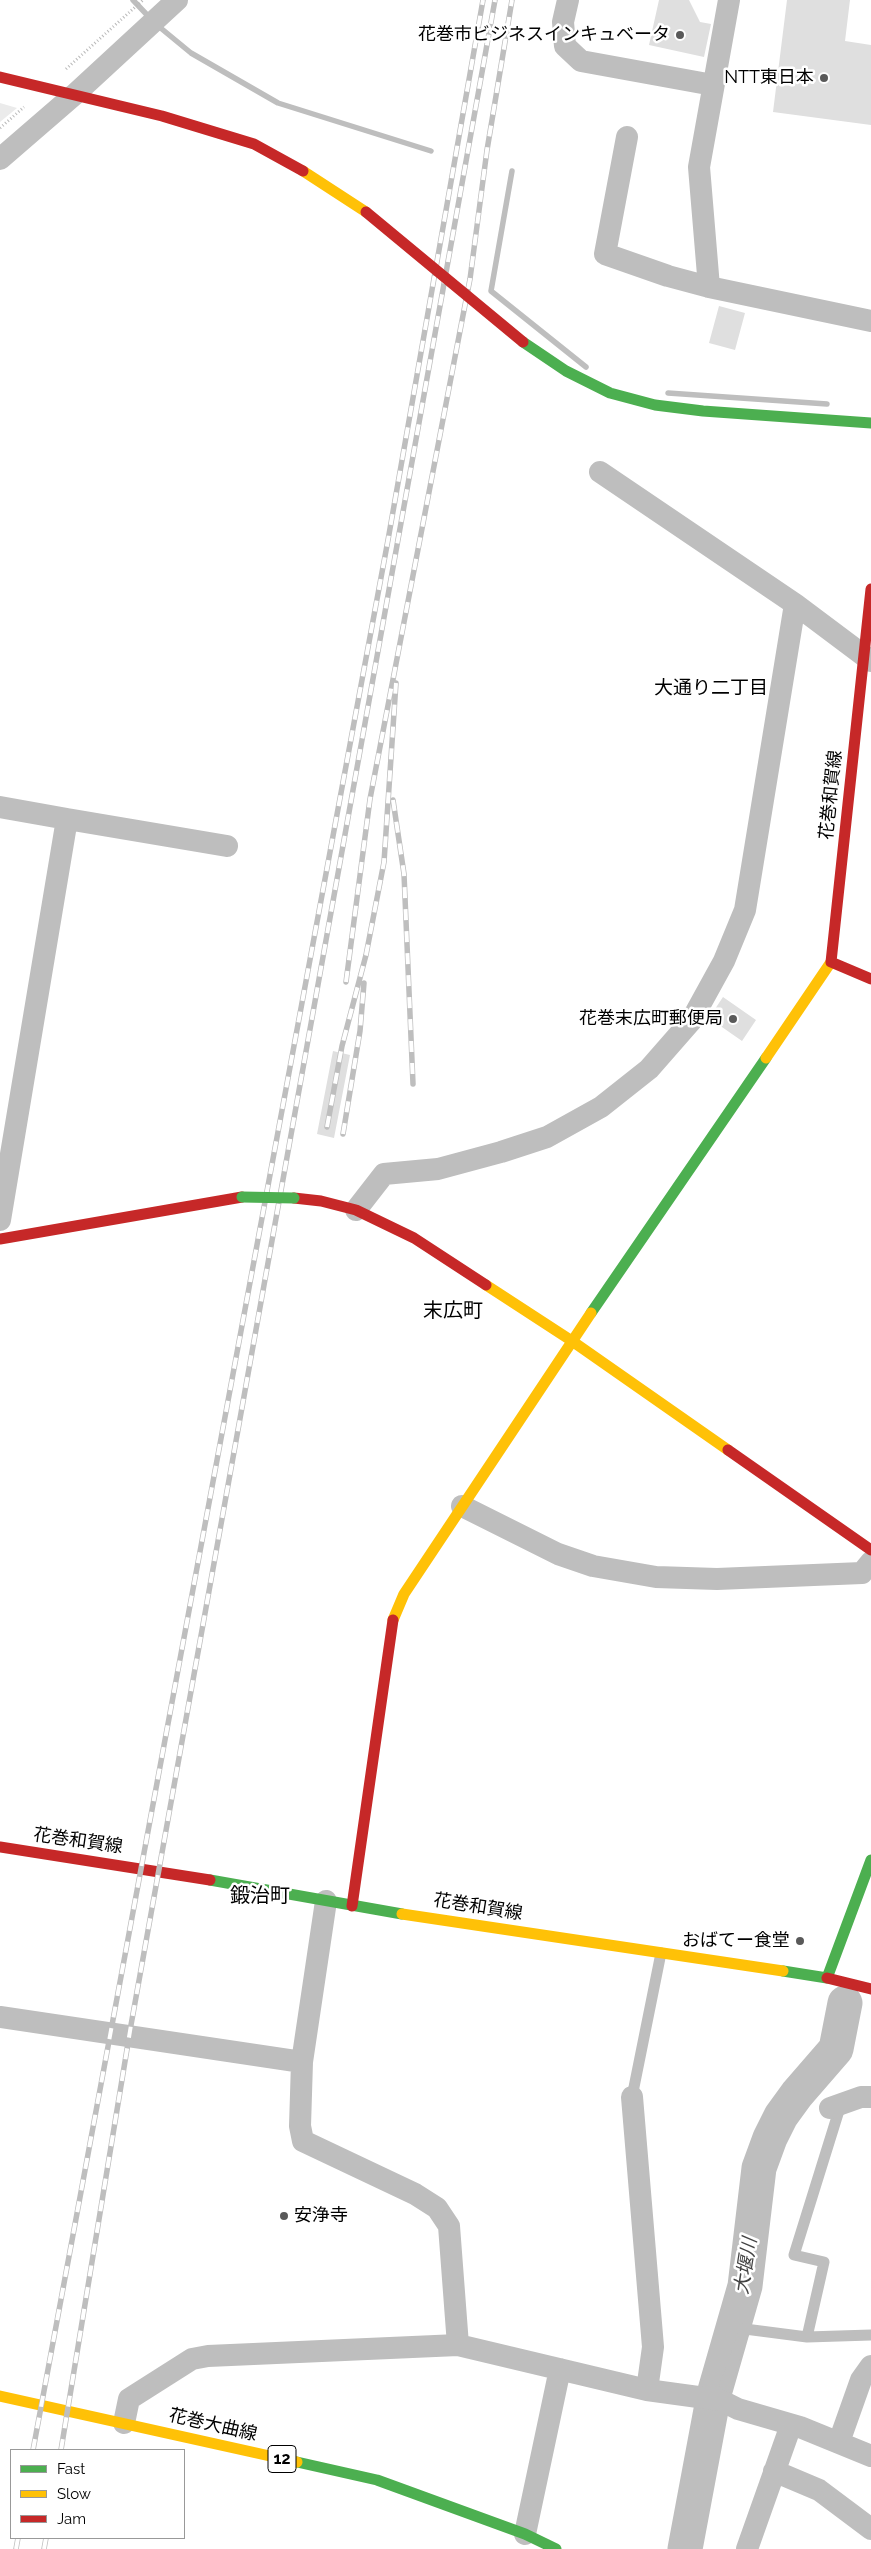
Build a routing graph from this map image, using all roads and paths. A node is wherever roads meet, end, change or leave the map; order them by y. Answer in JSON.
{"nodes":[{"id":1,"x":143,"y":0,"type":"edge"},
{"id":2,"x":568,"y":0,"type":"edge"},
{"id":3,"x":729,"y":0,"type":"edge"},
{"id":4,"x":170,"y":6,"type":"edge"},
{"id":5,"x":65,"y":70,"type":"dead end"},
{"id":6,"x":0,"y":76,"type":"edge"},
{"id":7,"x":713,"y":85,"type":"junction"},
{"id":8,"x":74,"y":95,"type":"junction"},
{"id":9,"x":26,"y":105,"type":"dead end"},
{"id":10,"x":0,"y":128,"type":"edge"},
{"id":11,"x":626,"y":137,"type":"dead end"},
{"id":12,"x":0,"y":159,"type":"edge"},
{"id":13,"x":709,"y":287,"type":"junction"},
{"id":14,"x":871,"y":321,"type":"edge"},
{"id":15,"x":871,"y":423,"type":"edge"},
{"id":16,"x":600,"y":472,"type":"dead end"},
{"id":17,"x":871,"y":589,"type":"edge"},
{"id":18,"x":795,"y":604,"type":"junction"},
{"id":19,"x":867,"y":659,"type":"edge"},
{"id":20,"x":0,"y":807,"type":"edge"},
{"id":21,"x":67,"y":819,"type":"junction"},
{"id":22,"x":226,"y":846,"type":"dead end"},
{"id":23,"x":831,"y":962,"type":"junction"},
{"id":24,"x":871,"y":980,"type":"edge"},
{"id":25,"x":356,"y":1210,"type":"junction"},
{"id":26,"x":0,"y":1220,"type":"edge"},
{"id":27,"x":0,"y":1239,"type":"edge"},
{"id":28,"x":572,"y":1341,"type":"junction"},
{"id":29,"x":462,"y":1506,"type":"junction"},
{"id":30,"x":871,"y":1550,"type":"edge"},
{"id":31,"x":871,"y":1562,"type":"edge"},
{"id":32,"x":0,"y":1847,"type":"edge"},
{"id":33,"x":871,"y":1860,"type":"edge"},
{"id":34,"x":326,"y":1901,"type":"junction"},
{"id":35,"x":352,"y":1906,"type":"junction"},
{"id":36,"x":661,"y":1952,"type":"junction"},
{"id":37,"x":826,"y":1978,"type":"junction"},
{"id":38,"x":871,"y":1989,"type":"edge"},
{"id":39,"x":0,"y":2017,"type":"edge"},
{"id":40,"x":302,"y":2062,"type":"junction"},
{"id":41,"x":632,"y":2097,"type":"joint"},
{"id":42,"x":871,"y":2097,"type":"edge"},
{"id":43,"x":835,"y":2106,"type":"joint"},
{"id":44,"x":871,"y":2335,"type":"edge"},
{"id":45,"x":807,"y":2337,"type":"junction"},
{"id":46,"x":458,"y":2345,"type":"junction"},
{"id":47,"x":871,"y":2366,"type":"edge"},
{"id":48,"x":560,"y":2369,"type":"junction"},
{"id":49,"x":647,"y":2390,"type":"junction"},
{"id":50,"x":0,"y":2396,"type":"edge"},
{"id":51,"x":711,"y":2399,"type":"junction"},
{"id":52,"x":124,"y":2423,"type":"junction"},
{"id":53,"x":792,"y":2425,"type":"junction"},
{"id":54,"x":839,"y":2442,"type":"junction"},
{"id":55,"x":871,"y":2456,"type":"edge"},
{"id":56,"x":774,"y":2472,"type":"junction"},
{"id":57,"x":871,"y":2530,"type":"edge"},
{"id":58,"x":525,"y":2534,"type":"junction"},
{"id":59,"x":556,"y":2549,"type":"edge"},
{"id":60,"x":747,"y":2549,"type":"edge"}],
"edges":[{"from":1,"to":5,"type":"path"},
{"from":2,"to":7,"type":"street"},
{"from":3,"to":7,"type":"street"},
{"from":4,"to":8,"type":"street"},
{"from":6,"to":8,"type":"street"},
{"from":7,"to":13,"type":"street"},
{"from":8,"to":12,"type":"street"},
{"from":8,"to":15,"type":"street","bridge":true},
{"from":9,"to":10,"type":"path"},
{"from":11,"to":13,"type":"street"},
{"from":13,"to":14,"type":"street"},
{"from":16,"to":18,"type":"street"},
{"from":17,"to":19,"type":"street","name":"花巻和賀線"},
{"from":18,"to":19,"type":"street"},
{"from":18,"to":25,"type":"street"},
{"from":19,"to":23,"type":"street","name":"花巻和賀線"},
{"from":20,"to":21,"type":"street"},
{"from":21,"to":22,"type":"street"},
{"from":21,"to":26,"type":"street"},
{"from":23,"to":24,"type":"street"},
{"from":23,"to":28,"type":"street"},
{"from":25,"to":27,"type":"street","bridge":true},
{"from":25,"to":28,"type":"street"},
{"from":28,"to":29,"type":"street"},
{"from":28,"to":30,"type":"street"},
{"from":29,"to":31,"type":"street"},
{"from":29,"to":35,"type":"street"},
{"from":32,"to":34,"type":"street","name":"花巻和賀線"},
{"from":33,"to":37,"type":"street"},
{"from":34,"to":35,"type":"street","name":"花巻和賀線"},
{"from":34,"to":40,"type":"street"},
{"from":35,"to":36,"type":"street","name":"花巻和賀線"},
{"from":36,"to":37,"type":"street","name":"花巻和賀線"},
{"from":36,"to":41,"type":"lane"},
{"from":37,"to":38,"type":"street","name":"花巻和賀線"},
{"from":39,"to":40,"type":"street"},
{"from":40,"to":46,"type":"street"},
{"from":41,"to":49,"type":"street"},
{"from":42,"to":43,"type":"street"},
{"from":43,"to":45,"type":"lane"},
{"from":44,"to":45,"type":"lane"},
{"from":45,"to":51,"type":"lane"},
{"from":46,"to":48,"type":"street"},
{"from":46,"to":52,"type":"street"},
{"from":47,"to":54,"type":"street"},
{"from":48,"to":49,"type":"street"},
{"from":48,"to":58,"type":"street"},
{"from":49,"to":51,"type":"street"},
{"from":50,"to":52,"type":"street","name":"花巻大曲線","number":"12"},
{"from":51,"to":53,"type":"street"},
{"from":52,"to":58,"type":"street","name":"花巻大曲線","number":"12"},
{"from":53,"to":54,"type":"street"},
{"from":53,"to":56,"type":"street"},
{"from":54,"to":55,"type":"street"},
{"from":56,"to":57,"type":"street"},
{"from":56,"to":60,"type":"street"},
{"from":58,"to":59,"type":"street","name":"花巻大曲線","number":"12"}]}
